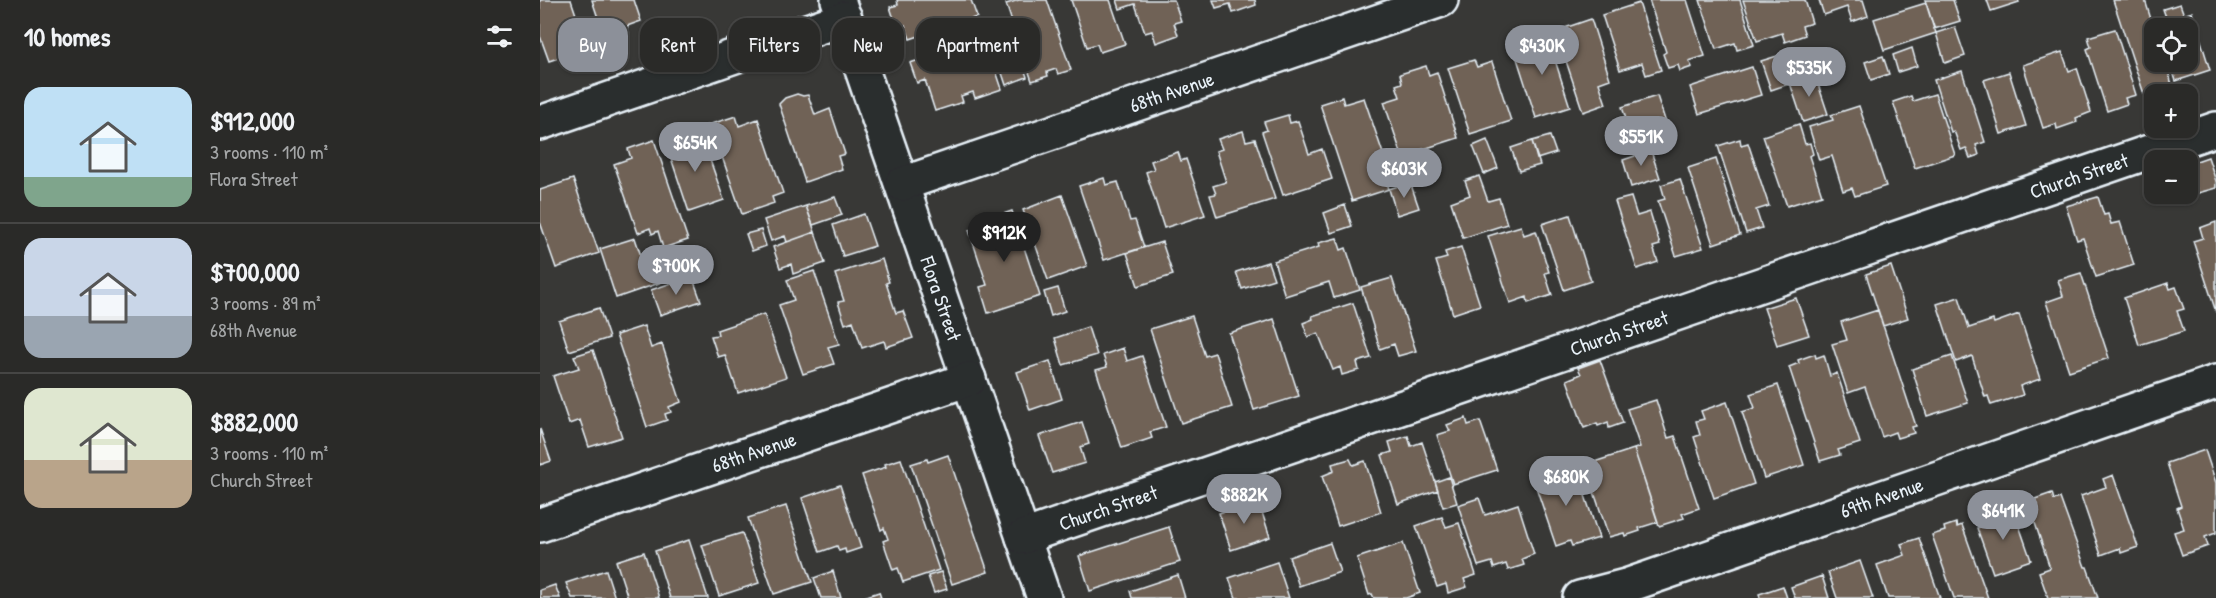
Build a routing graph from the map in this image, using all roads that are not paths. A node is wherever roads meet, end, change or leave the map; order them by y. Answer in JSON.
{"nodes":[{"id":1,"x":1441,"y":0,"type":"edge"},
{"id":2,"x":842,"y":9,"type":"edge"},
{"id":3,"x":540,"y":123,"type":"edge"},
{"id":4,"x":2216,"y":129,"type":"edge"},
{"id":5,"x":902,"y":184,"type":"junction"},
{"id":6,"x":969,"y":379,"type":"junction"},
{"id":7,"x":2216,"y":382,"type":"edge"},
{"id":8,"x":540,"y":525,"type":"edge"},
{"id":9,"x":1023,"y":537,"type":"junction"},
{"id":10,"x":1590,"y":597,"type":"edge"},
{"id":11,"x":1044,"y":598,"type":"edge"}],
"edges":[{"from":1,"to":5,"type":"street","name":"68th Avenue"},
{"from":2,"to":3,"type":"street"},
{"from":2,"to":5,"type":"street","name":"Flora Street"},
{"from":4,"to":9,"type":"street","name":"Church Street"},
{"from":5,"to":6,"type":"street","name":"Flora Street"},
{"from":6,"to":8,"type":"street","name":"68th Avenue"},
{"from":6,"to":9,"type":"street","name":"Flora Street"},
{"from":7,"to":10,"type":"street","name":"69th Avenue"},
{"from":9,"to":11,"type":"street","name":"Flora Street"}]}
